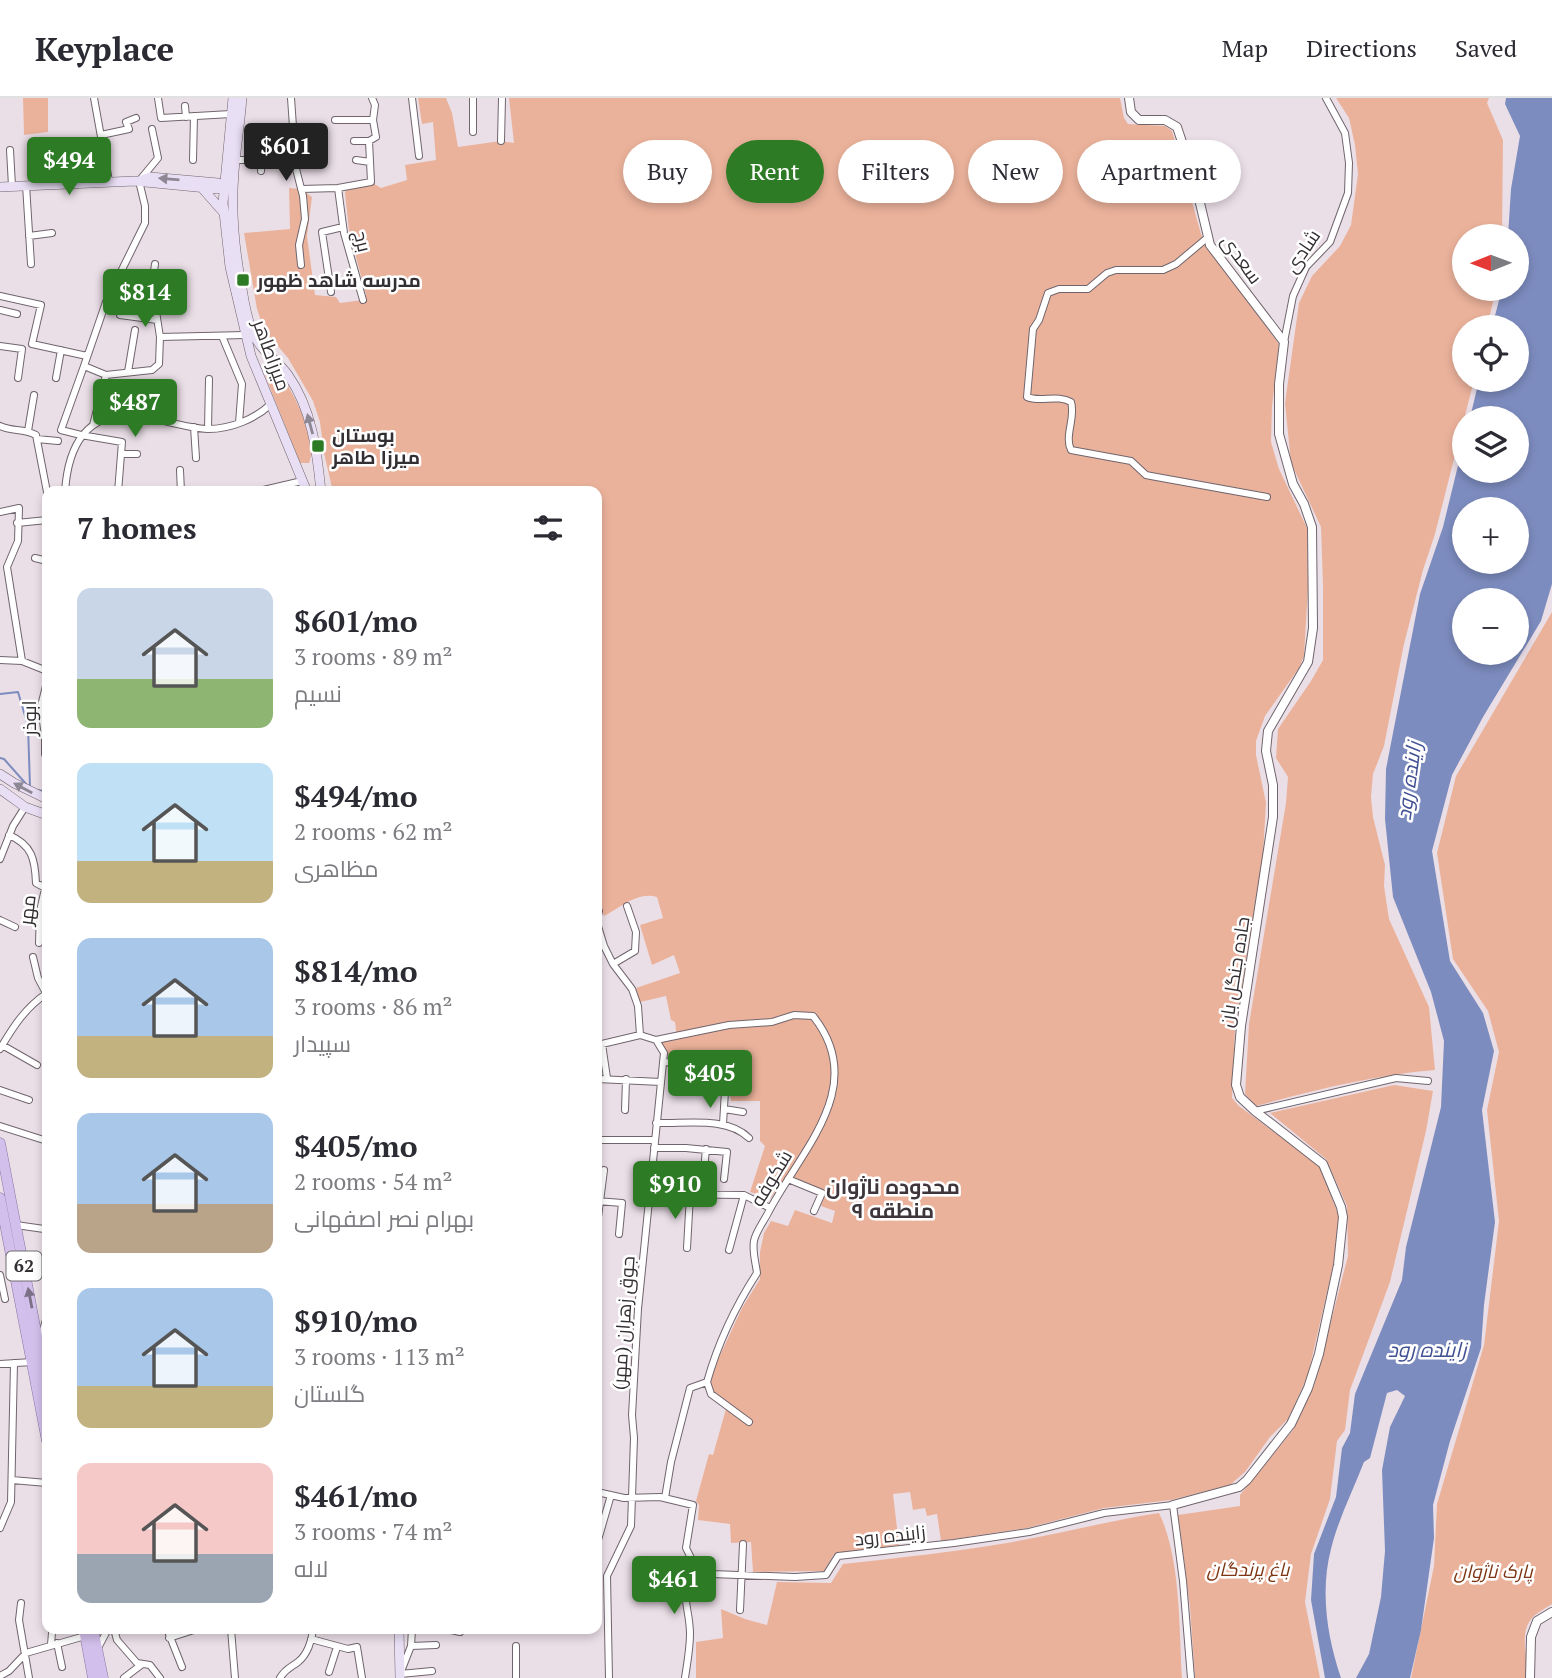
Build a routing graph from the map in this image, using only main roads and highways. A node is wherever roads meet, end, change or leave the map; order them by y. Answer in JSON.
{"nodes":[{"id":1,"x":233,"y":98,"type":"edge"},
{"id":2,"x":242,"y":98,"type":"edge"},
{"id":3,"x":225,"y":171,"type":"junction"},
{"id":4,"x":206,"y":185,"type":"junction"},
{"id":5,"x":0,"y":187,"type":"edge"},
{"id":6,"x":229,"y":188,"type":"junction"},
{"id":7,"x":224,"y":214,"type":"junction"},
{"id":8,"x":273,"y":359,"type":"junction"},
{"id":9,"x":258,"y":374,"type":"junction"},
{"id":10,"x":318,"y":464,"type":"junction"},
{"id":11,"x":296,"y":467,"type":"junction"},
{"id":12,"x":304,"y":486,"type":"edge"},
{"id":13,"x":320,"y":486,"type":"edge"},
{"id":14,"x":0,"y":774,"type":"edge"},
{"id":15,"x":0,"y":789,"type":"edge"},
{"id":16,"x":42,"y":797,"type":"edge"},
{"id":17,"x":42,"y":813,"type":"edge"},
{"id":18,"x":0,"y":1143,"type":"edge"},
{"id":19,"x":0,"y":1198,"type":"edge"},
{"id":20,"x":40,"y":1359,"type":"edge"},
{"id":21,"x":42,"y":1382,"type":"edge"},
{"id":22,"x":87,"y":1634,"type":"edge"},
{"id":23,"x":89,"y":1634,"type":"edge"},
{"id":24,"x":399,"y":1634,"type":"edge"},
{"id":25,"x":400,"y":1677,"type":"edge"},
{"id":26,"x":93,"y":1678,"type":"edge"},
{"id":27,"x":103,"y":1678,"type":"edge"}],
"edges":[{"from":1,"to":3,"type":"main road","name":"میرزاطاهر"},
{"from":2,"to":6,"type":"main road","name":"میرزاطاهر"},
{"from":3,"to":4,"type":"main road"},
{"from":3,"to":6,"type":"main road","name":"میرزاطاهر"},
{"from":4,"to":5,"type":"main road"},
{"from":4,"to":6,"type":"main road"},
{"from":4,"to":7,"type":"main road"},
{"from":6,"to":7,"type":"main road","name":"میرزاطاهر"},
{"from":6,"to":8,"type":"main road","name":"میرزاطاهر"},
{"from":7,"to":9,"type":"main road","name":"میرزاطاهر"},
{"from":8,"to":9,"type":"main road"},
{"from":10,"to":8,"type":"main road","name":"میرزاطاهر","one_way":true},
{"from":9,"to":11,"type":"main road","name":"میرزاطاهر"},
{"from":10,"to":11,"type":"main road"},
{"from":10,"to":13,"type":"main road","name":"میرزاطاهر"},
{"from":11,"to":12,"type":"main road","name":"میرزاطاهر"},
{"from":16,"to":14,"type":"main road","one_way":true},
{"from":15,"to":17,"type":"main road"},
{"from":20,"to":18,"type":"main road","number":"62","one_way":true},
{"from":19,"to":20,"type":"main road","number":"62"},
{"from":20,"to":21,"type":"main road","number":"62"},
{"from":22,"to":26,"type":"main road"},
{"from":23,"to":27,"type":"main road"},
{"from":24,"to":25,"type":"main road"}]}
